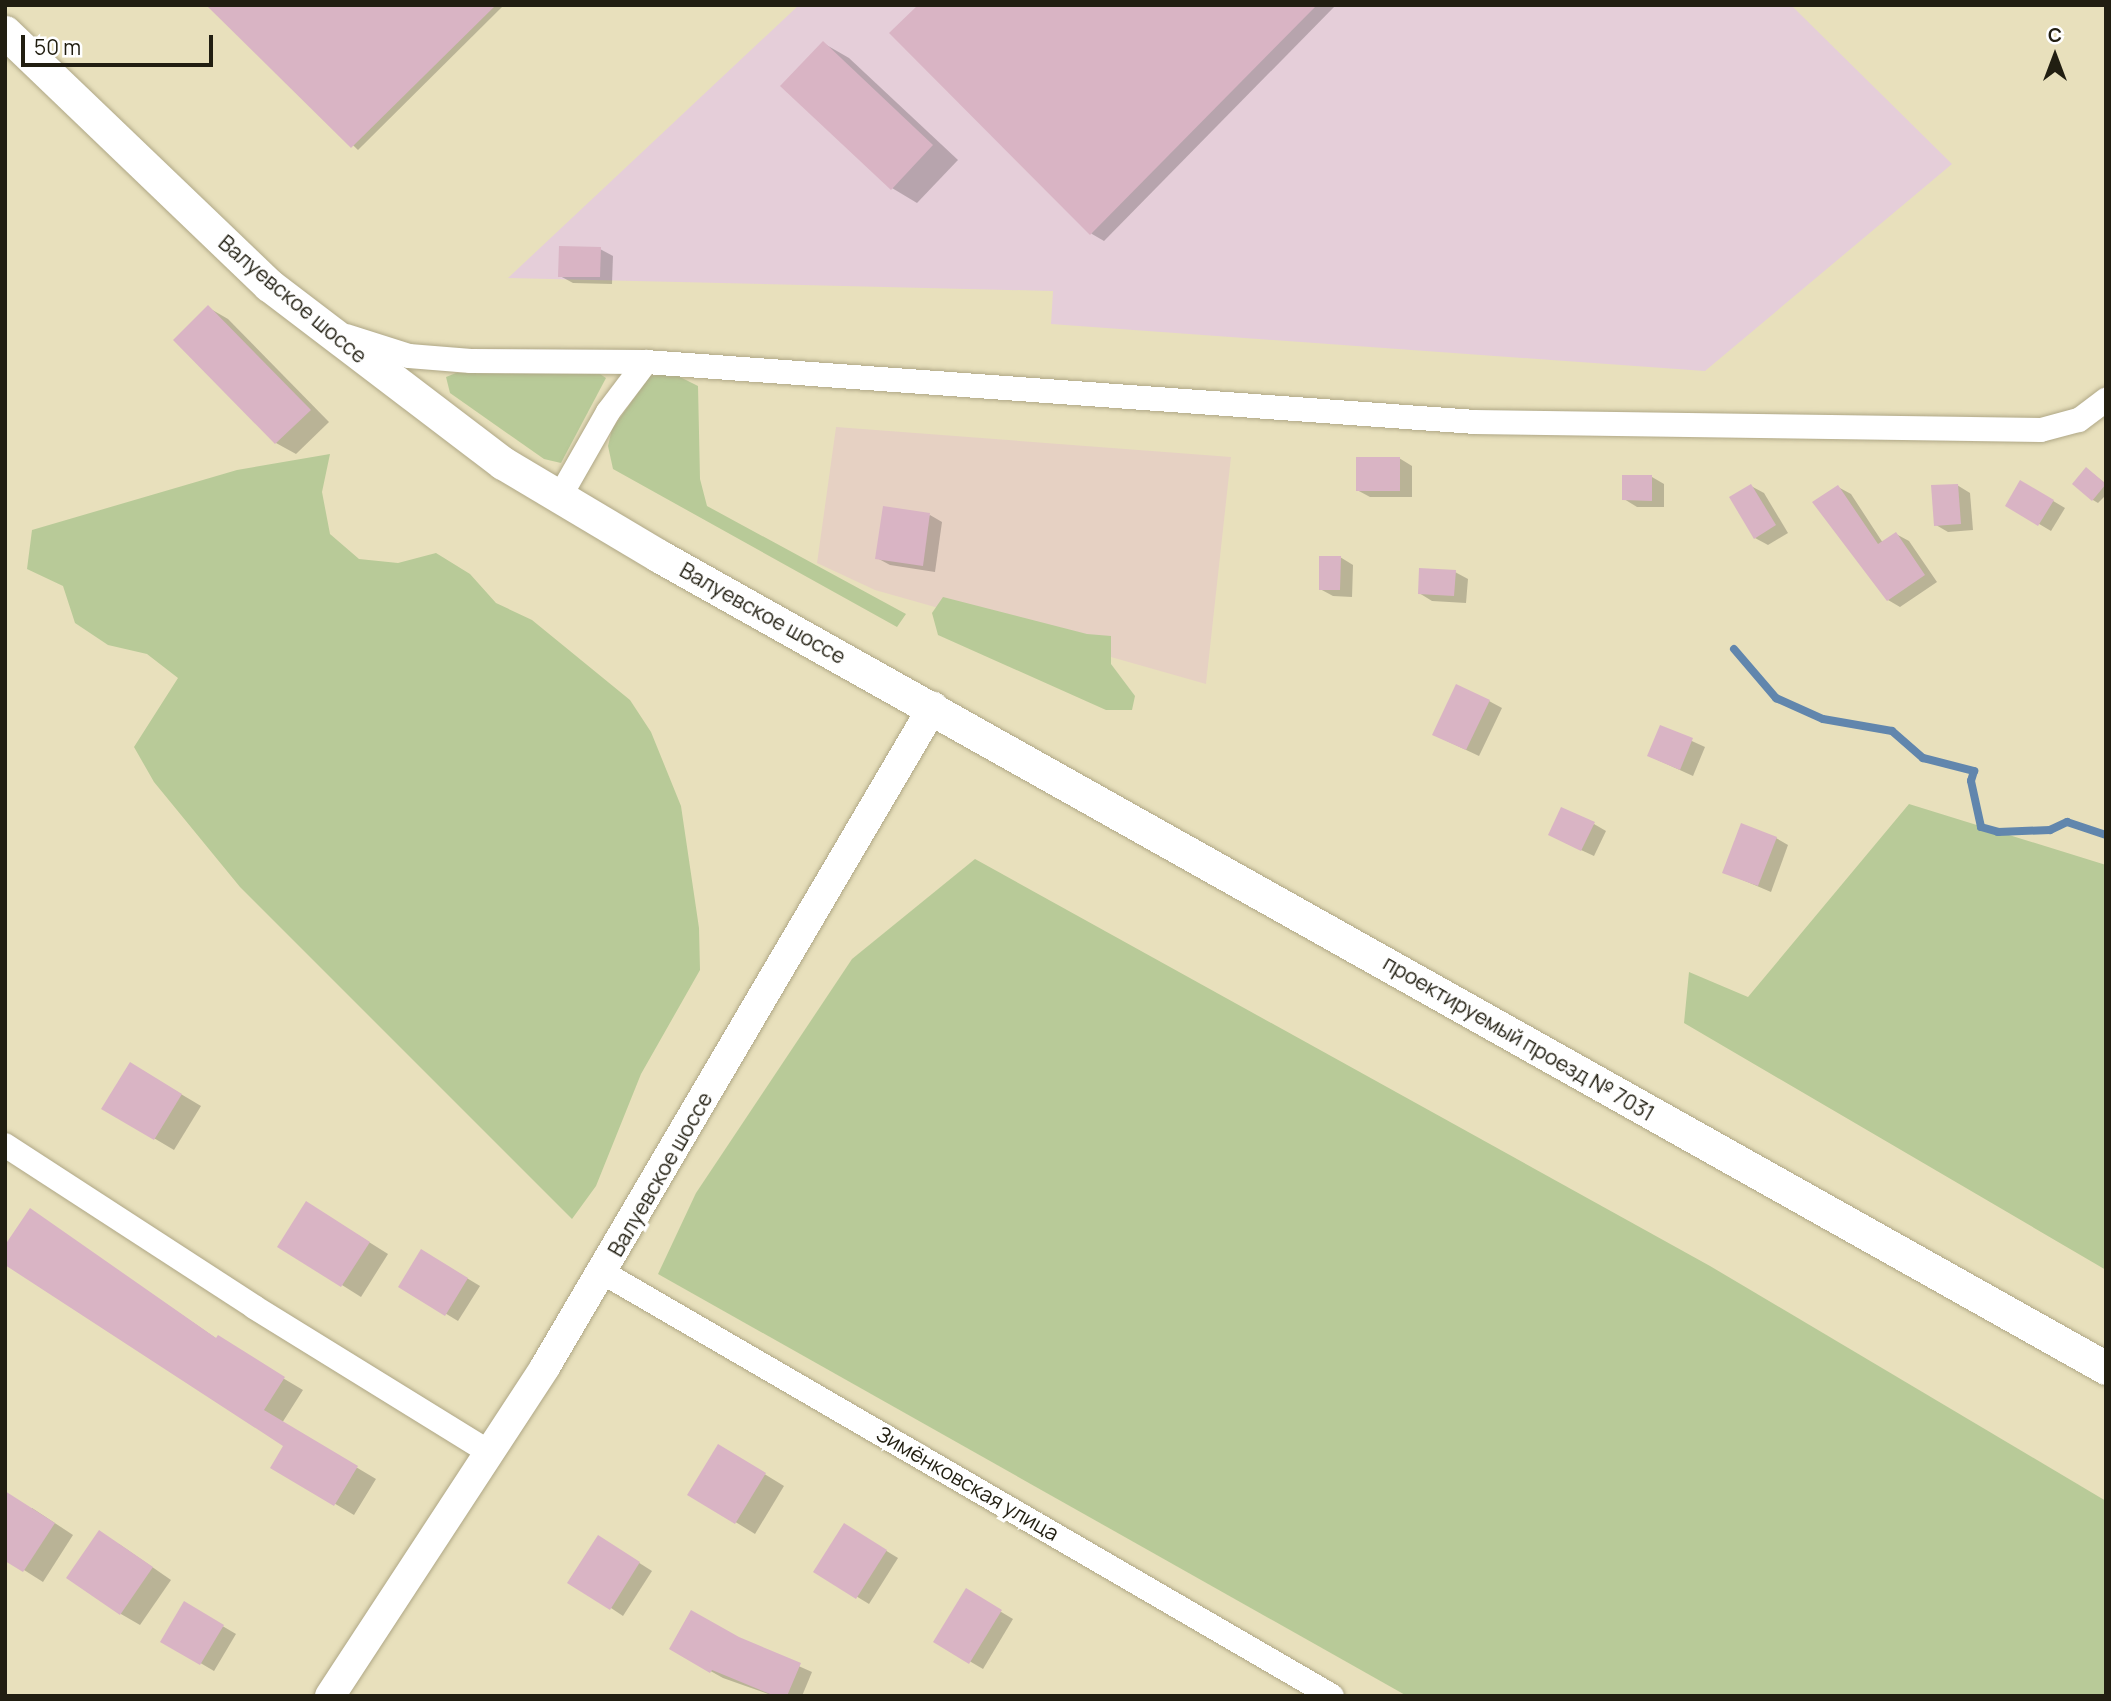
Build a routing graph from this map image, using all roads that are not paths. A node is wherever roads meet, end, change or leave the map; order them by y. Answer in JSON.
{"nodes":[{"id":1,"x":5,"y":32,"type":"edge"},
{"id":2,"x":322,"y":328,"type":"junction"},
{"id":3,"x":646,"y":362,"type":"junction"},
{"id":4,"x":2106,"y":400,"type":"edge"},
{"id":5,"x":559,"y":498,"type":"junction"},
{"id":6,"x":933,"y":707,"type":"junction"},
{"id":7,"x":5,"y":1145,"type":"edge"},
{"id":8,"x":602,"y":1272,"type":"junction"},
{"id":9,"x":2106,"y":1368,"type":"edge"},
{"id":10,"x":489,"y":1451,"type":"junction"},
{"id":11,"x":330,"y":1696,"type":"edge"},
{"id":12,"x":1332,"y":1696,"type":"edge"}],
"edges":[{"from":1,"to":2,"type":"main road","name":"Валуевское шоссе"},
{"from":2,"to":3,"type":"street"},
{"from":2,"to":5,"type":"main road","name":"Валуевское шоссе"},
{"from":3,"to":4,"type":"street"},
{"from":3,"to":5,"type":"street"},
{"from":5,"to":6,"type":"main road","name":"Валуевское шоссе"},
{"from":6,"to":8,"type":"street","name":"Валуевское шоссе"},
{"from":6,"to":9,"type":"main road","name":"проектируемый проезд № 7031"},
{"from":7,"to":10,"type":"street"},
{"from":8,"to":10,"type":"street","name":"Валуевское шоссе"},
{"from":8,"to":12,"type":"street","name":"Зимёнковская улица"},
{"from":10,"to":11,"type":"street","name":"Валуевское шоссе"}]}
